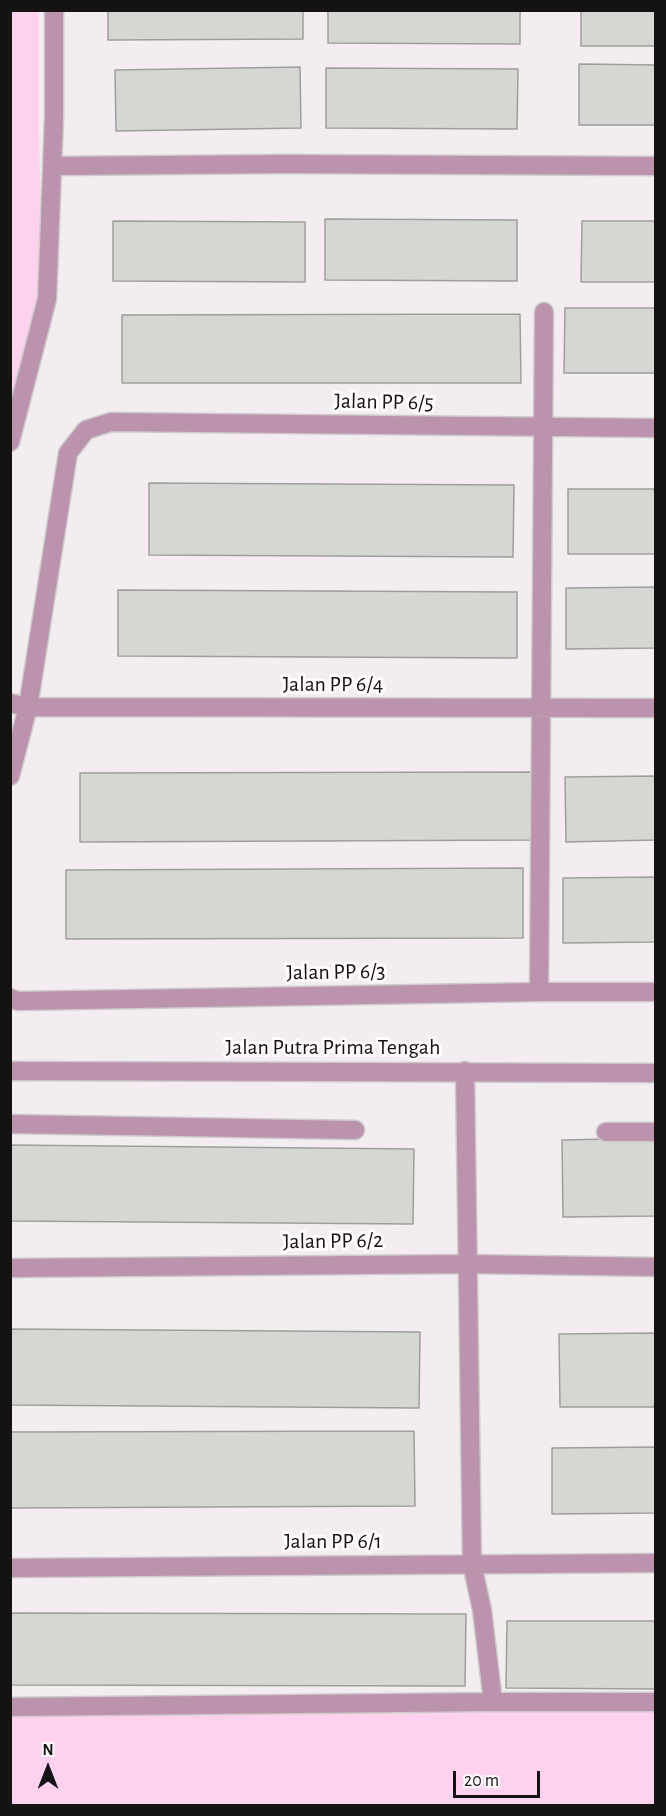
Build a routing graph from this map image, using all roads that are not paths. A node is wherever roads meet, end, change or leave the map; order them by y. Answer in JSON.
{"nodes":[{"id":1,"x":54,"y":10,"type":"edge"},
{"id":2,"x":52,"y":166,"type":"junction"},
{"id":3,"x":656,"y":166,"type":"edge"},
{"id":4,"x":544,"y":312,"type":"dead end"},
{"id":5,"x":543,"y":428,"type":"junction"},
{"id":6,"x":656,"y":428,"type":"edge"},
{"id":7,"x":10,"y":442,"type":"edge"},
{"id":8,"x":19,"y":705,"type":"edge"},
{"id":9,"x":541,"y":708,"type":"junction"},
{"id":10,"x":656,"y":708,"type":"edge"},
{"id":11,"x":10,"y":776,"type":"edge"},
{"id":12,"x":539,"y":992,"type":"junction"},
{"id":13,"x":656,"y":992,"type":"edge"},
{"id":14,"x":14,"y":999,"type":"edge"},
{"id":15,"x":10,"y":1071,"type":"edge"},
{"id":16,"x":465,"y":1071,"type":"junction"},
{"id":17,"x":656,"y":1073,"type":"edge"},
{"id":18,"x":10,"y":1124,"type":"edge"},
{"id":19,"x":355,"y":1130,"type":"dead end"},
{"id":20,"x":656,"y":1131,"type":"edge"},
{"id":21,"x":606,"y":1132,"type":"dead end"},
{"id":22,"x":468,"y":1264,"type":"junction"},
{"id":23,"x":656,"y":1267,"type":"edge"},
{"id":24,"x":10,"y":1268,"type":"edge"},
{"id":25,"x":656,"y":1563,"type":"edge"},
{"id":26,"x":472,"y":1564,"type":"junction"},
{"id":27,"x":10,"y":1568,"type":"edge"},
{"id":28,"x":493,"y":1702,"type":"junction"},
{"id":29,"x":656,"y":1702,"type":"edge"},
{"id":30,"x":10,"y":1707,"type":"edge"}],
"edges":[{"from":1,"to":2,"type":"street"},
{"from":2,"to":3,"type":"street"},
{"from":2,"to":7,"type":"street"},
{"from":4,"to":5,"type":"street"},
{"from":5,"to":6,"type":"street","name":"Jalan PP 6/5"},
{"from":5,"to":8,"type":"street","name":"Jalan PP 6/5"},
{"from":5,"to":9,"type":"street"},
{"from":8,"to":9,"type":"street","name":"Jalan PP 6/4"},
{"from":8,"to":11,"type":"street"},
{"from":9,"to":10,"type":"street","name":"Jalan PP 6/4"},
{"from":9,"to":12,"type":"street"},
{"from":12,"to":13,"type":"street","name":"Jalan PP 6/3"},
{"from":12,"to":14,"type":"street","name":"Jalan PP 6/3"},
{"from":15,"to":16,"type":"street","name":"Jalan Putra Prima Tengah"},
{"from":16,"to":17,"type":"street","name":"Jalan Putra Prima Tengah"},
{"from":16,"to":22,"type":"street"},
{"from":18,"to":19,"type":"street"},
{"from":20,"to":21,"type":"street"},
{"from":22,"to":23,"type":"street","name":"Jalan PP 6/2"},
{"from":22,"to":24,"type":"street","name":"Jalan PP 6/2"},
{"from":22,"to":26,"type":"street"},
{"from":25,"to":26,"type":"street","name":"Jalan PP 6/1"},
{"from":26,"to":27,"type":"street","name":"Jalan PP 6/1"},
{"from":26,"to":28,"type":"street"},
{"from":28,"to":29,"type":"street"},
{"from":28,"to":30,"type":"street"}]}
